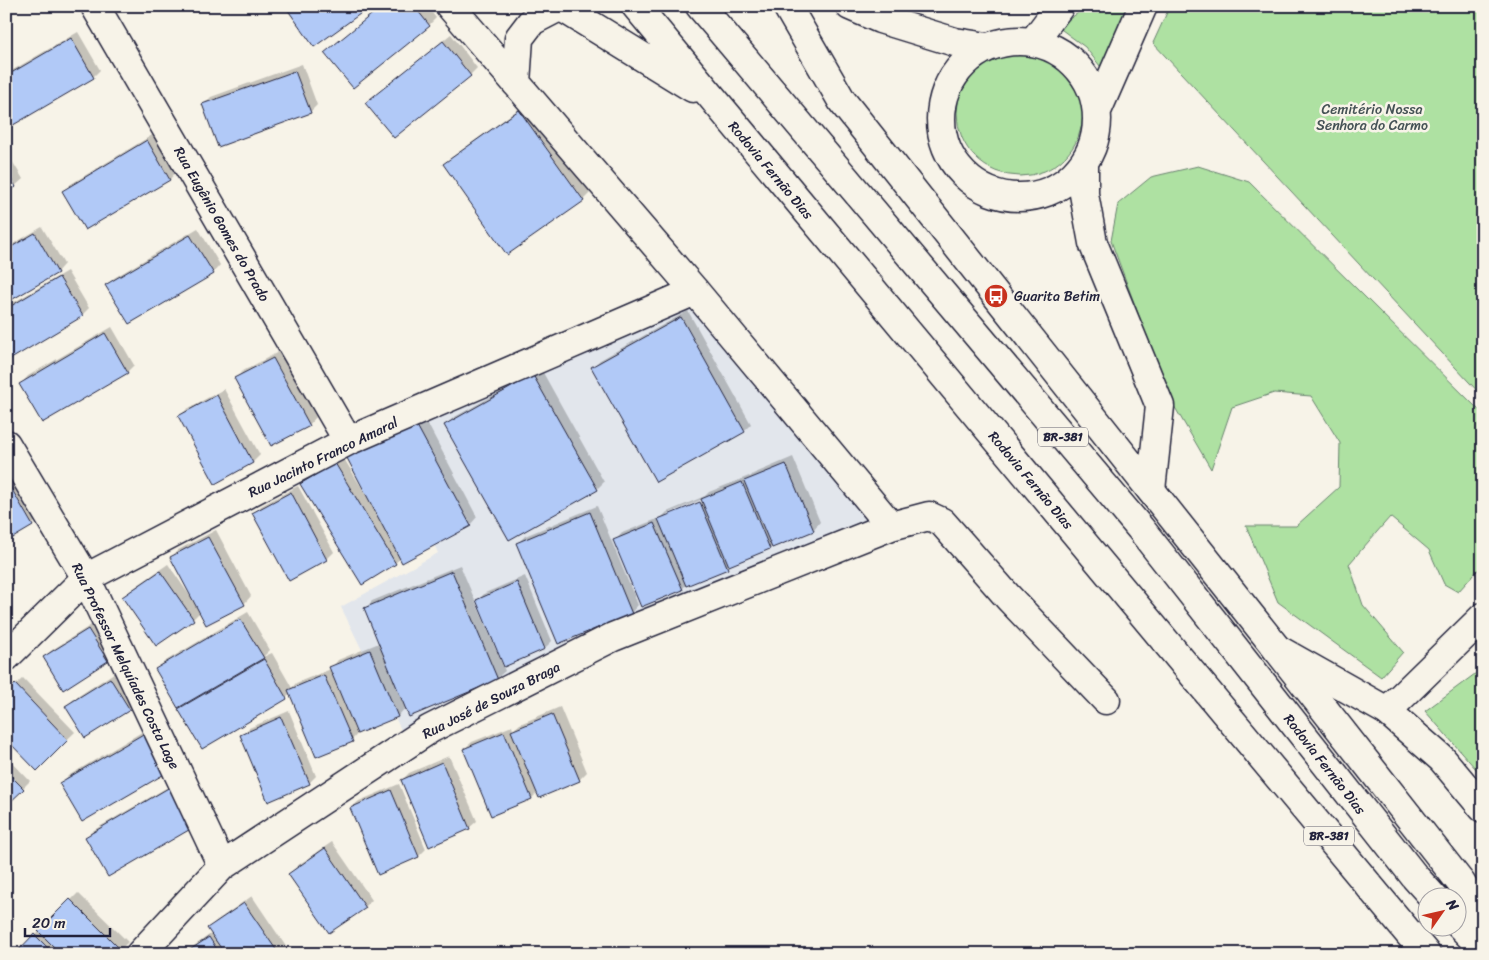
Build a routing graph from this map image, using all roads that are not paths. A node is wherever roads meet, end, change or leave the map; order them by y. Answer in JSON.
{"nodes":[{"id":1,"x":95,"y":6,"type":"edge"},
{"id":2,"x":450,"y":6,"type":"edge"},
{"id":3,"x":560,"y":6,"type":"edge"},
{"id":4,"x":636,"y":6,"type":"edge"},
{"id":5,"x":700,"y":6,"type":"edge"},
{"id":6,"x":787,"y":6,"type":"edge"},
{"id":7,"x":850,"y":6,"type":"edge"},
{"id":8,"x":1060,"y":6,"type":"edge"},
{"id":9,"x":1143,"y":6,"type":"edge"},
{"id":10,"x":1033,"y":42,"type":"junction"},
{"id":11,"x":987,"y":47,"type":"junction"},
{"id":12,"x":516,"y":83,"type":"junction"},
{"id":13,"x":711,"y":99,"type":"junction"},
{"id":14,"x":1097,"y":111,"type":"junction"},
{"id":15,"x":1084,"y":164,"type":"junction"},
{"id":16,"x":694,"y":291,"type":"junction"},
{"id":17,"x":348,"y":441,"type":"junction"},
{"id":18,"x":6,"y":444,"type":"edge"},
{"id":19,"x":1151,"y":490,"type":"junction"},
{"id":20,"x":891,"y":526,"type":"junction"},
{"id":21,"x":86,"y":578,"type":"junction"},
{"id":22,"x":1483,"y":618,"type":"edge"},
{"id":23,"x":1277,"y":649,"type":"junction"},
{"id":24,"x":6,"y":656,"type":"edge"},
{"id":25,"x":1106,"y":700,"type":"dead end"},
{"id":26,"x":1387,"y":711,"type":"junction"},
{"id":27,"x":1483,"y":808,"type":"edge"},
{"id":28,"x":222,"y":866,"type":"junction"},
{"id":29,"x":1424,"y":888,"type":"edge"},
{"id":30,"x":1483,"y":920,"type":"edge"},
{"id":31,"x":1466,"y":931,"type":"edge"},
{"id":32,"x":1483,"y":949,"type":"edge"},
{"id":33,"x":140,"y":954,"type":"edge"},
{"id":34,"x":1426,"y":954,"type":"edge"}],
"edges":[{"from":1,"to":17,"type":"main road","name":"Rua Eugênio Gomes do Prado"},
{"from":2,"to":12,"type":"main road"},
{"from":3,"to":12,"type":"main road"},
{"from":3,"to":13,"type":"main road"},
{"from":4,"to":13,"type":"main road","name":"Rodovia Fernão Dias","number":"BR-381"},
{"from":5,"to":29,"type":"main road","name":"Rodovia Fernão Dias","number":"BR-381"},
{"from":6,"to":19,"type":"main road"},
{"from":7,"to":11,"type":"main road"},
{"from":8,"to":10,"type":"main road"},
{"from":9,"to":14,"type":"main road"},
{"from":10,"to":11,"type":"main road"},
{"from":10,"to":14,"type":"main road"},
{"from":11,"to":15,"type":"main road"},
{"from":12,"to":16,"type":"main road"},
{"from":13,"to":34,"type":"main road","name":"Rodovia Fernão Dias","number":"BR-381"},
{"from":14,"to":15,"type":"main road"},
{"from":15,"to":19,"type":"main road"},
{"from":16,"to":17,"type":"main road","name":"Rua Jacinto Franco Amaral"},
{"from":16,"to":20,"type":"main road"},
{"from":17,"to":21,"type":"main road","name":"Rua Jacinto Franco Amaral"},
{"from":18,"to":21,"type":"main road","name":"Rua Professor Melquíades Costa Lage"},
{"from":19,"to":23,"type":"main road"},
{"from":20,"to":25,"type":"main road","name":"Rua José de Souza Braga"},
{"from":20,"to":28,"type":"main road","name":"Rua José de Souza Braga"},
{"from":21,"to":24,"type":"main road","name":"Rua Jacinto Franco Amaral"},
{"from":21,"to":28,"type":"main road","name":"Rua Professor Melquíades Costa Lage"},
{"from":22,"to":26,"type":"main road"},
{"from":23,"to":26,"type":"main road"},
{"from":23,"to":30,"type":"main road"},
{"from":26,"to":27,"type":"main road"},
{"from":28,"to":33,"type":"main road","name":"Rua José de Souza Braga"},
{"from":31,"to":32,"type":"main road"}]}
